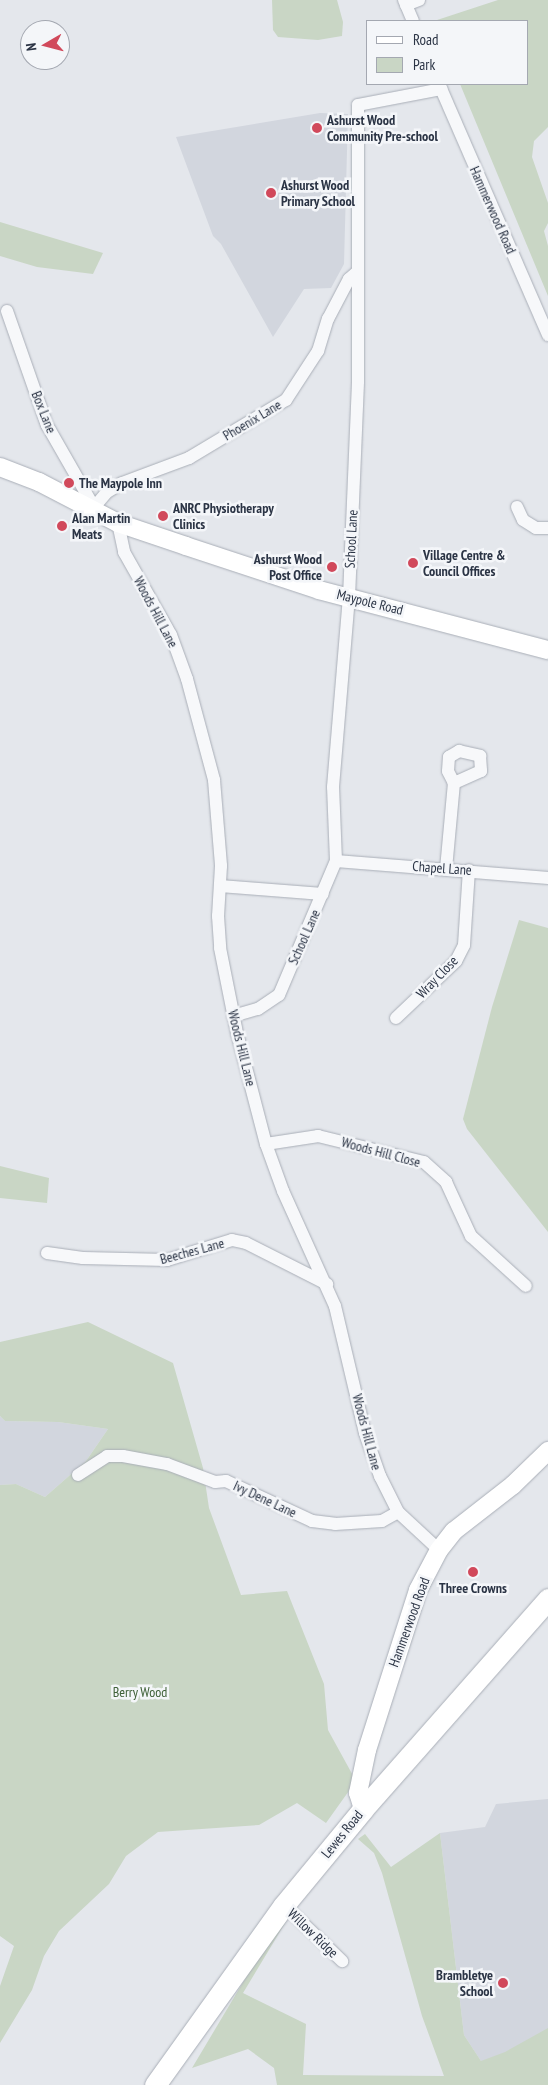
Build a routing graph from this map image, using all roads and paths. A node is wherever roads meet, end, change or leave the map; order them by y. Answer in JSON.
{"nodes":[{"id":1,"x":419,"y":0,"type":"edge"},
{"id":2,"x":405,"y":2,"type":"edge"},
{"id":3,"x":413,"y":20,"type":"edge"},
{"id":4,"x":440,"y":86,"type":"edge"},
{"id":5,"x":357,"y":272,"type":"junction"},
{"id":6,"x":7,"y":310,"type":"dead end"},
{"id":7,"x":548,"y":335,"type":"edge"},
{"id":8,"x":0,"y":467,"type":"edge"},
{"id":9,"x":517,"y":507,"type":"dead end"},
{"id":10,"x":93,"y":509,"type":"junction"},
{"id":11,"x":118,"y":523,"type":"junction"},
{"id":12,"x":548,"y":528,"type":"edge"},
{"id":13,"x":349,"y":597,"type":"junction"},
{"id":14,"x":548,"y":650,"type":"edge"},
{"id":15,"x":454,"y":782,"type":"dead end"},
{"id":16,"x":336,"y":861,"type":"junction"},
{"id":17,"x":446,"y":869,"type":"junction"},
{"id":18,"x":469,"y":870,"type":"junction"},
{"id":19,"x":548,"y":878,"type":"edge"},
{"id":20,"x":220,"y":886,"type":"junction"},
{"id":21,"x":323,"y":894,"type":"junction"},
{"id":22,"x":233,"y":1016,"type":"junction"},
{"id":23,"x":396,"y":1018,"type":"dead end"},
{"id":24,"x":266,"y":1144,"type":"junction"},
{"id":25,"x":47,"y":1253,"type":"dead end"},
{"id":26,"x":326,"y":1284,"type":"junction"},
{"id":27,"x":526,"y":1286,"type":"dead end"},
{"id":28,"x":548,"y":1451,"type":"edge"},
{"id":29,"x":78,"y":1475,"type":"dead end"},
{"id":30,"x":398,"y":1512,"type":"junction"},
{"id":31,"x":439,"y":1550,"type":"junction"},
{"id":32,"x":548,"y":1599,"type":"edge"},
{"id":33,"x":363,"y":1809,"type":"junction"},
{"id":34,"x":284,"y":1905,"type":"junction"},
{"id":35,"x":342,"y":1961,"type":"dead end"},
{"id":36,"x":155,"y":2085,"type":"edge"}],
"edges":[{"from":1,"to":2,"type":"street"},
{"from":2,"to":3,"type":"street"},
{"from":4,"to":5,"type":"street","name":"School Lane"},
{"from":4,"to":7,"type":"street","name":"Hammerwood Road"},
{"from":5,"to":10,"type":"street","name":"Phoenix Lane"},
{"from":5,"to":13,"type":"street","name":"School Lane"},
{"from":6,"to":10,"type":"street","name":"Box Lane"},
{"from":8,"to":10,"type":"street","name":"Maypole Road"},
{"from":9,"to":12,"type":"street"},
{"from":10,"to":11,"type":"street","name":"Maypole Road"},
{"from":11,"to":13,"type":"street","name":"Maypole Road"},
{"from":11,"to":20,"type":"street","name":"Woods Hill Lane"},
{"from":13,"to":14,"type":"street","name":"Maypole Road"},
{"from":13,"to":16,"type":"street","name":"School Lane"},
{"from":15,"to":17,"type":"street"},
{"from":16,"to":17,"type":"street","name":"Chapel Lane"},
{"from":16,"to":21,"type":"street","name":"School Lane"},
{"from":17,"to":18,"type":"street","name":"Chapel Lane"},
{"from":18,"to":19,"type":"street","name":"Chapel Lane"},
{"from":18,"to":23,"type":"street","name":"Wray Close"},
{"from":20,"to":21,"type":"street"},
{"from":20,"to":22,"type":"street","name":"Woods Hill Lane"},
{"from":21,"to":22,"type":"street","name":"School Lane"},
{"from":22,"to":24,"type":"street","name":"Woods Hill Lane"},
{"from":24,"to":26,"type":"street","name":"Woods Hill Lane"},
{"from":24,"to":27,"type":"street","name":"Woods Hill Close"},
{"from":25,"to":26,"type":"street","name":"Beeches Lane"},
{"from":26,"to":30,"type":"street","name":"Woods Hill Lane"},
{"from":28,"to":31,"type":"street","name":"Hammerwood Road"},
{"from":29,"to":30,"type":"street","name":"Ivy Dene Lane"},
{"from":30,"to":31,"type":"street","name":"Woods Hill Lane"},
{"from":31,"to":33,"type":"street","name":"Hammerwood Road"},
{"from":32,"to":33,"type":"highway","name":"Lewes Road"},
{"from":33,"to":34,"type":"highway","name":"Lewes Road"},
{"from":34,"to":35,"type":"street","name":"Willow Ridge"},
{"from":34,"to":36,"type":"highway","name":"Lewes Road"}]}
